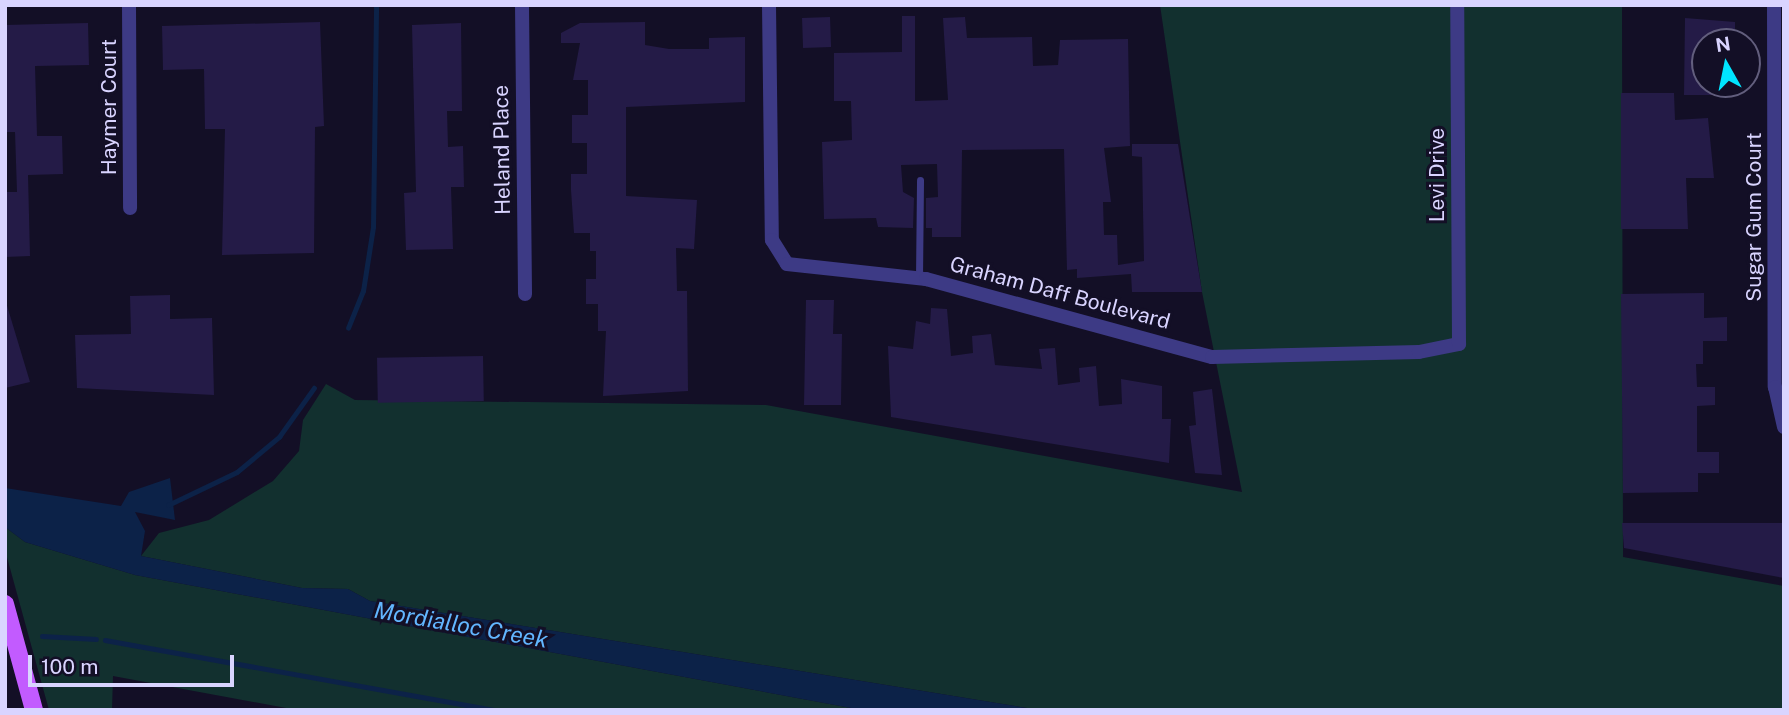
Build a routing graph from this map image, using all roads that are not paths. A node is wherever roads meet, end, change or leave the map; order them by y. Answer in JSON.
{"nodes":[{"id":1,"x":129,"y":5,"type":"edge"},
{"id":2,"x":522,"y":5,"type":"edge"},
{"id":3,"x":769,"y":5,"type":"edge"},
{"id":4,"x":1457,"y":5,"type":"edge"},
{"id":5,"x":1774,"y":5,"type":"edge"},
{"id":6,"x":920,"y":180,"type":"dead end"},
{"id":7,"x":130,"y":208,"type":"dead end"},
{"id":8,"x":919,"y":278,"type":"junction"},
{"id":9,"x":525,"y":294,"type":"dead end"},
{"id":10,"x":1459,"y":344,"type":"joint"},
{"id":11,"x":1784,"y":428,"type":"edge"},
{"id":12,"x":5,"y":604,"type":"edge"},
{"id":13,"x":34,"y":710,"type":"edge"}],
"edges":[{"from":1,"to":7,"type":"street","name":"Haymer Court"},
{"from":2,"to":9,"type":"street","name":"Heland Place"},
{"from":3,"to":8,"type":"street","name":"Graham Daff Boulevard"},
{"from":4,"to":10,"type":"street","name":"Levi Drive"},
{"from":5,"to":11,"type":"street","name":"Sugar Gum Court"},
{"from":6,"to":8,"type":"lane"},
{"from":8,"to":10,"type":"street","name":"Graham Daff Boulevard"},
{"from":12,"to":13,"type":"main road"}]}
